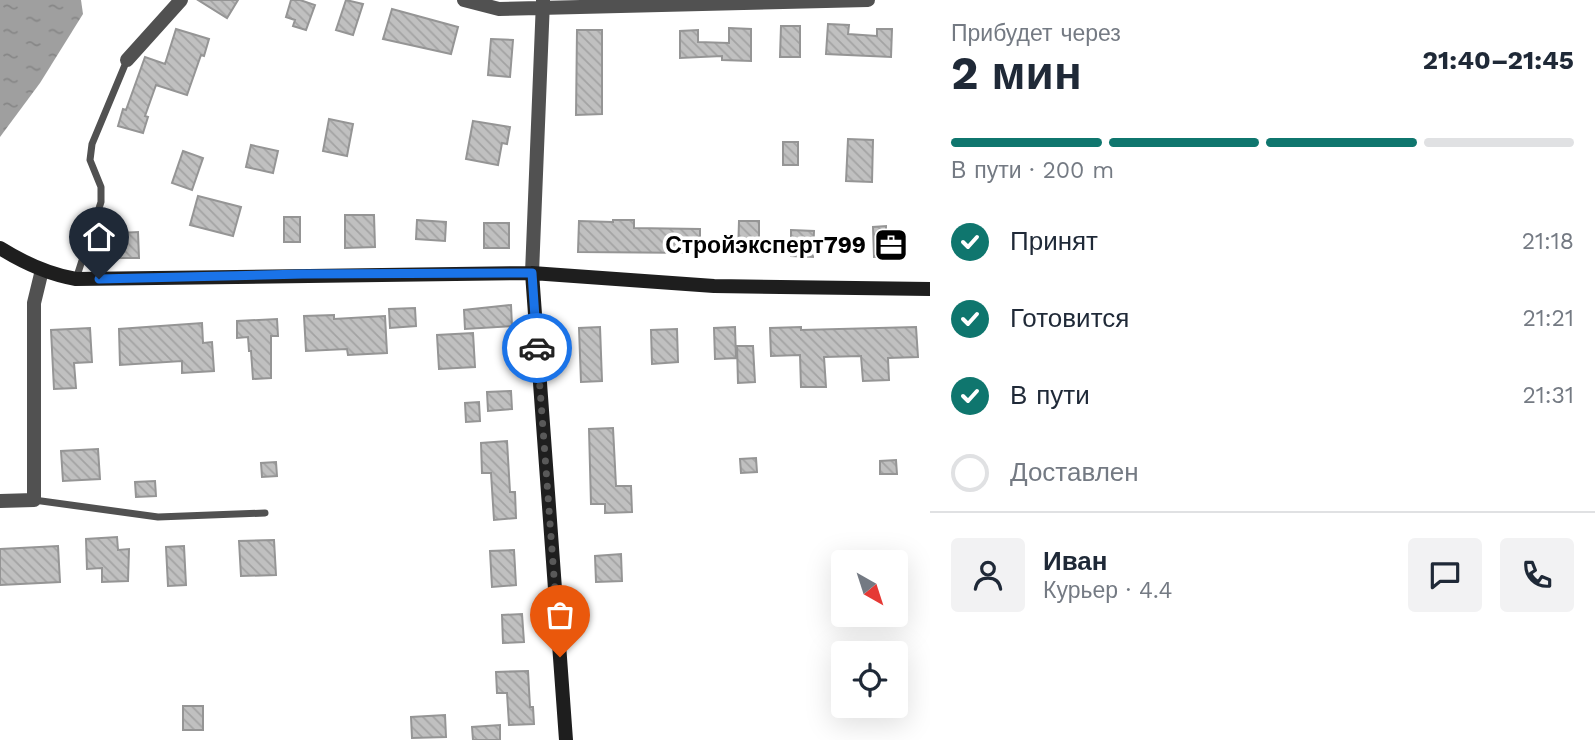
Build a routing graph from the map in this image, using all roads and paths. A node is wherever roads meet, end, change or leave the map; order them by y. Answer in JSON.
{"nodes":[{"id":1,"x":181,"y":0,"type":"edge"},
{"id":2,"x":464,"y":0,"type":"edge"},
{"id":3,"x":868,"y":0,"type":"edge"},
{"id":4,"x":543,"y":4,"type":"edge"},
{"id":5,"x":127,"y":60,"type":"joint"},
{"id":6,"x":0,"y":248,"type":"edge"},
{"id":7,"x":41,"y":270,"type":"junction"},
{"id":8,"x":532,"y":273,"type":"junction"},
{"id":9,"x":76,"y":279,"type":"junction"},
{"id":10,"x":930,"y":289,"type":"edge"},
{"id":11,"x":34,"y":500,"type":"junction"},
{"id":12,"x":0,"y":501,"type":"edge"},
{"id":13,"x":265,"y":513,"type":"dead end"},
{"id":14,"x":566,"y":740,"type":"edge"}],
"edges":[{"from":1,"to":5,"type":"street"},
{"from":2,"to":4,"type":"street"},
{"from":3,"to":4,"type":"street"},
{"from":4,"to":8,"type":"street"},
{"from":5,"to":9,"type":"lane"},
{"from":6,"to":7,"type":"street"},
{"from":7,"to":9,"type":"street"},
{"from":7,"to":11,"type":"street"},
{"from":8,"to":9,"type":"street"},
{"from":8,"to":10,"type":"street"},
{"from":8,"to":14,"type":"street"},
{"from":11,"to":12,"type":"street"},
{"from":11,"to":13,"type":"lane"}]}
